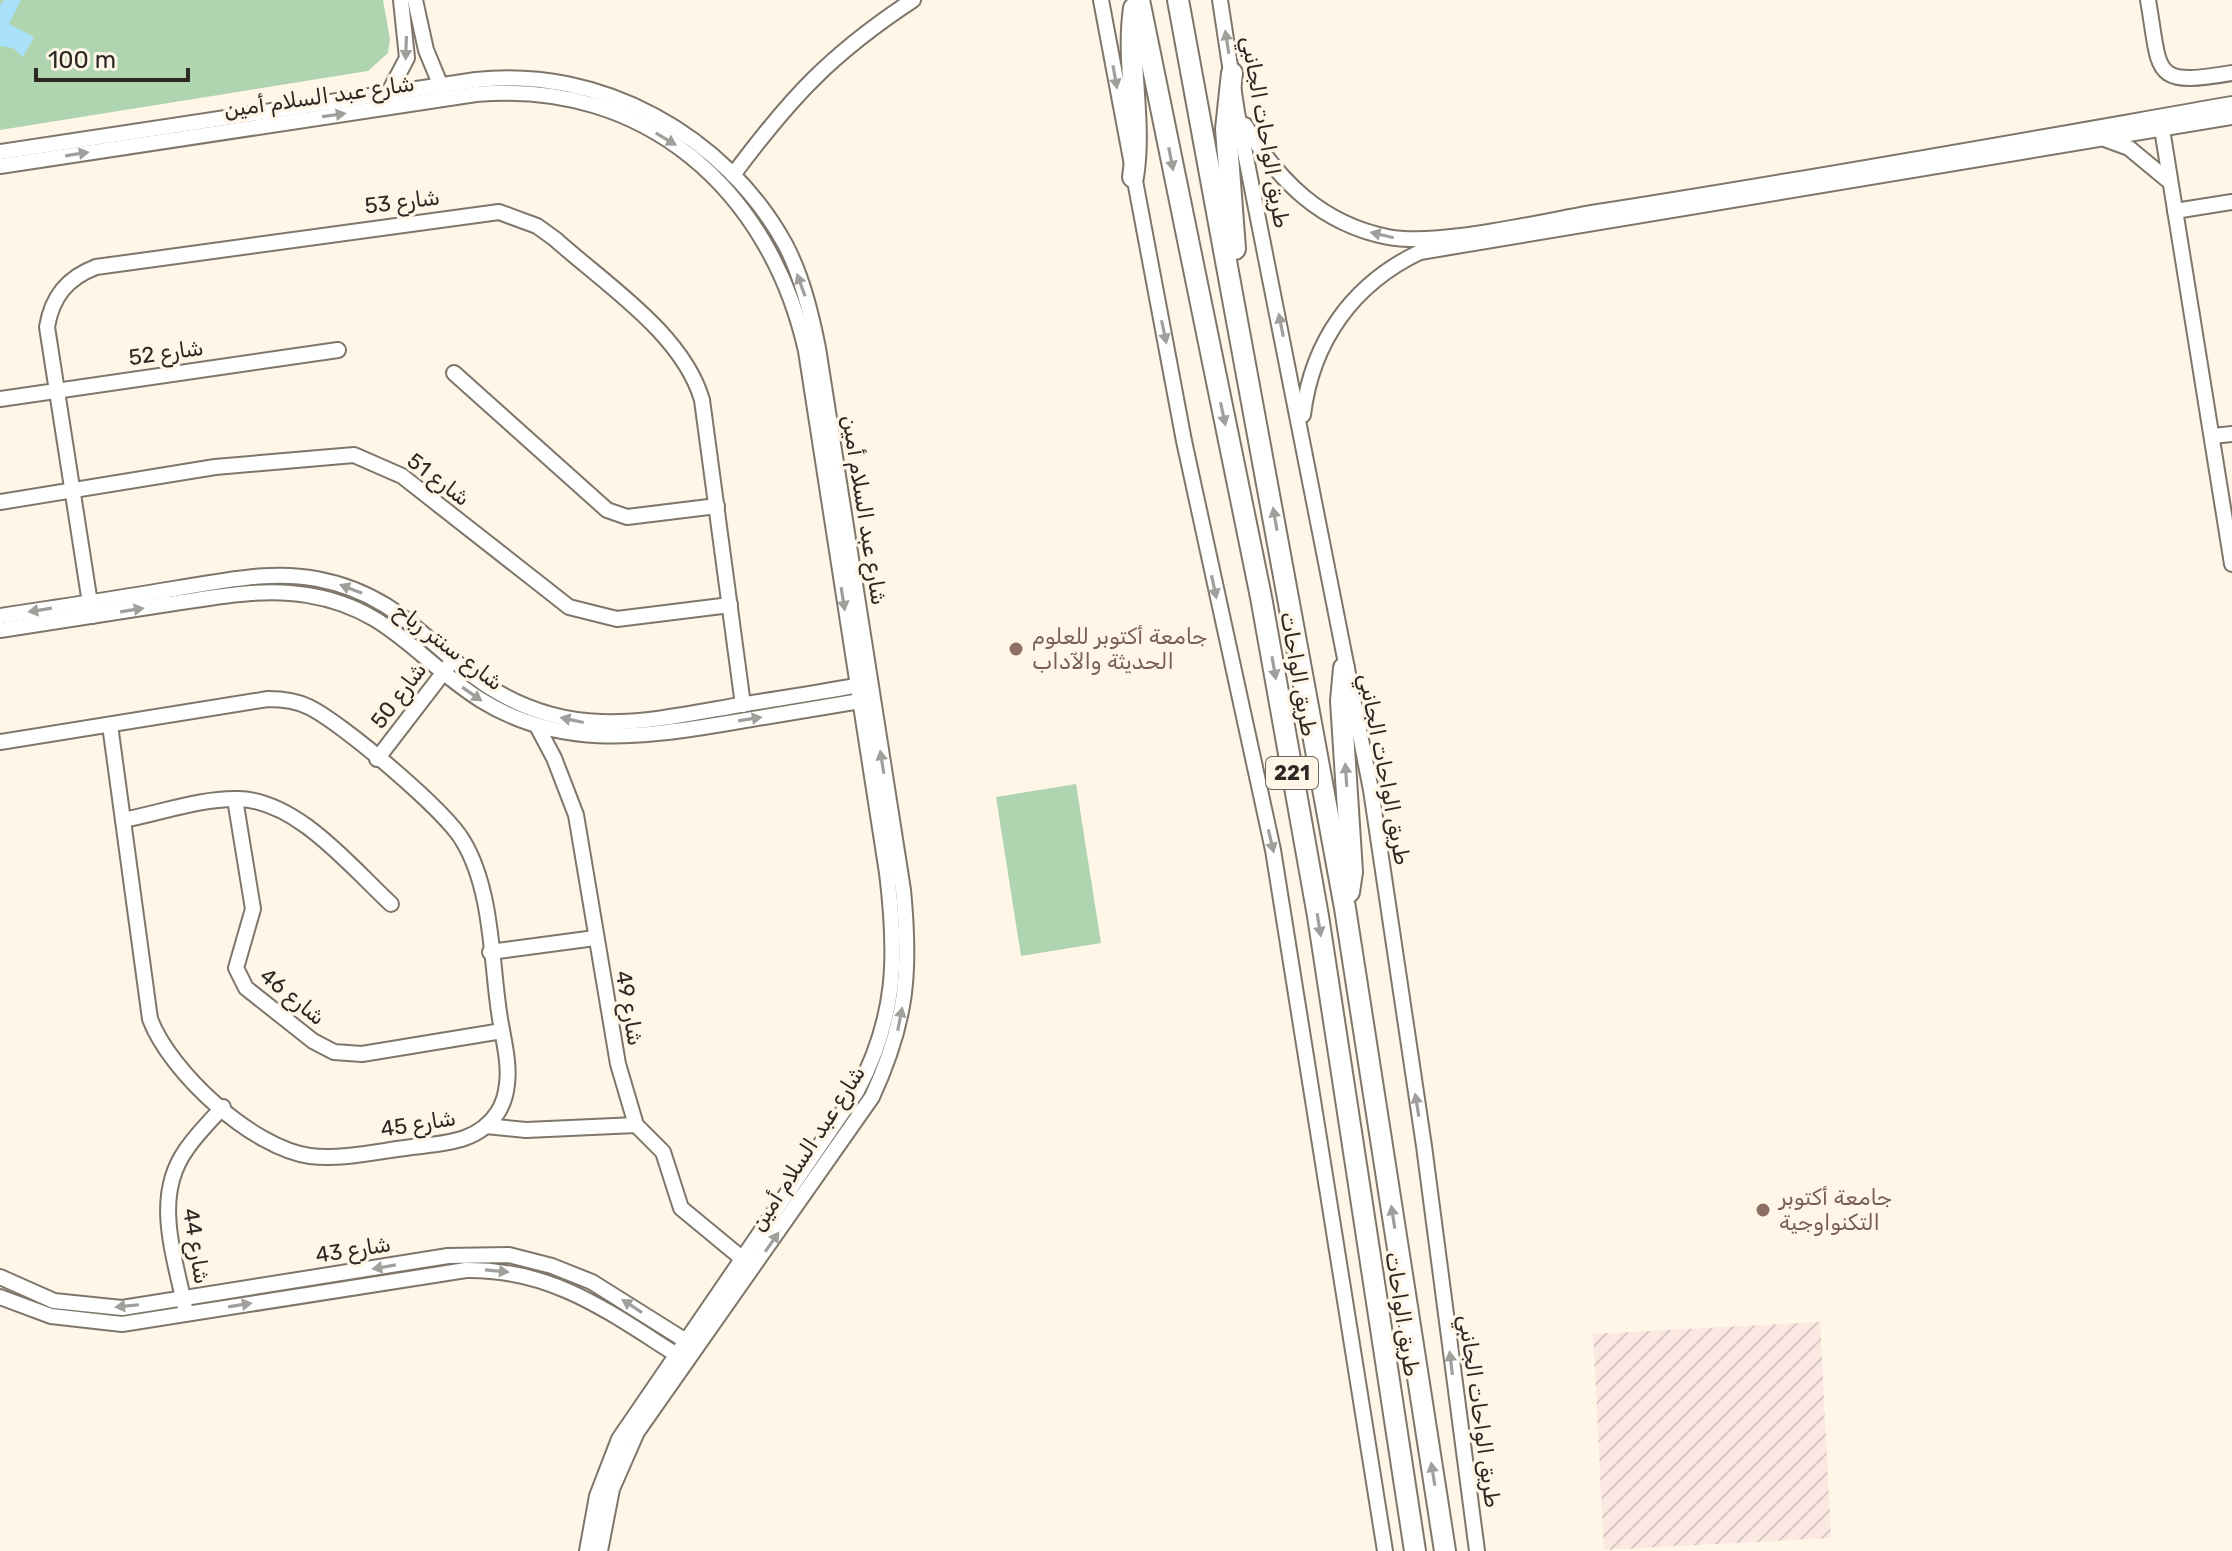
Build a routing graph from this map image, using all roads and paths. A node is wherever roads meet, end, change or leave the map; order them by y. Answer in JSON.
{"nodes":[{"id":1,"x":401,"y":0,"type":"edge"},
{"id":2,"x":415,"y":0,"type":"edge"},
{"id":3,"x":913,"y":0,"type":"edge"},
{"id":4,"x":1101,"y":0,"type":"edge"},
{"id":5,"x":1137,"y":0,"type":"edge"},
{"id":6,"x":1178,"y":0,"type":"edge"},
{"id":7,"x":1220,"y":0,"type":"edge"},
{"id":8,"x":2148,"y":0,"type":"edge"},
{"id":9,"x":1232,"y":73,"type":"junction"},
{"id":10,"x":2232,"y":73,"type":"edge"},
{"id":11,"x":389,"y":92,"type":"junction"},
{"id":12,"x":444,"y":92,"type":"junction"},
{"id":13,"x":372,"y":102,"type":"junction"},
{"id":14,"x":2232,"y":104,"type":"edge"},
{"id":15,"x":1237,"y":112,"type":"junction"},
{"id":16,"x":2232,"y":117,"type":"edge"},
{"id":17,"x":2162,"y":129,"type":"junction"},
{"id":18,"x":2103,"y":139,"type":"junction"},
{"id":19,"x":0,"y":152,"type":"edge"},
{"id":20,"x":1928,"y":163,"type":"junction"},
{"id":21,"x":0,"y":166,"type":"edge"},
{"id":22,"x":733,"y":175,"type":"junction"},
{"id":23,"x":1133,"y":177,"type":"junction"},
{"id":24,"x":2170,"y":182,"type":"junction"},
{"id":25,"x":2232,"y":202,"type":"edge"},
{"id":26,"x":2175,"y":211,"type":"junction"},
{"id":27,"x":1232,"y":281,"type":"junction"},
{"id":28,"x":812,"y":349,"type":"junction"},
{"id":29,"x":338,"y":350,"type":"dead end"},
{"id":30,"x":454,"y":373,"type":"dead end"},
{"id":31,"x":57,"y":390,"type":"junction"},
{"id":32,"x":0,"y":399,"type":"edge"},
{"id":33,"x":1302,"y":431,"type":"junction"},
{"id":34,"x":2232,"y":434,"type":"edge"},
{"id":35,"x":2213,"y":436,"type":"junction"},
{"id":36,"x":73,"y":490,"type":"junction"},
{"id":37,"x":0,"y":502,"type":"edge"},
{"id":38,"x":717,"y":506,"type":"junction"},
{"id":39,"x":2232,"y":564,"type":"edge"},
{"id":40,"x":730,"y":605,"type":"junction"},
{"id":41,"x":91,"y":609,"type":"junction"},
{"id":42,"x":0,"y":616,"type":"edge"},
{"id":43,"x":0,"y":630,"type":"edge"},
{"id":44,"x":454,"y":659,"type":"junction"},
{"id":45,"x":1344,"y":668,"type":"junction"},
{"id":46,"x":444,"y":671,"type":"junction"},
{"id":47,"x":863,"y":684,"type":"junction"},
{"id":48,"x":866,"y":700,"type":"junction"},
{"id":49,"x":743,"y":705,"type":"junction"},
{"id":50,"x":712,"y":718,"type":"junction"},
{"id":51,"x":110,"y":725,"type":"junction"},
{"id":52,"x":537,"y":726,"type":"junction"},
{"id":53,"x":0,"y":742,"type":"edge"},
{"id":54,"x":377,"y":759,"type":"junction"},
{"id":55,"x":235,"y":799,"type":"junction"},
{"id":56,"x":123,"y":820,"type":"junction"},
{"id":57,"x":391,"y":904,"type":"dead end"},
{"id":58,"x":1345,"y":908,"type":"junction"},
{"id":59,"x":595,"y":938,"type":"junction"},
{"id":60,"x":490,"y":952,"type":"junction"},
{"id":61,"x":502,"y":1031,"type":"junction"},
{"id":62,"x":223,"y":1107,"type":"junction"},
{"id":63,"x":636,"y":1125,"type":"junction"},
{"id":64,"x":486,"y":1126,"type":"junction"},
{"id":65,"x":744,"y":1260,"type":"junction"},
{"id":66,"x":0,"y":1277,"type":"edge"},
{"id":67,"x":0,"y":1297,"type":"edge"},
{"id":68,"x":184,"y":1306,"type":"junction"},
{"id":69,"x":692,"y":1345,"type":"junction"},
{"id":70,"x":682,"y":1358,"type":"junction"},
{"id":71,"x":1444,"y":1550,"type":"edge"},
{"id":72,"x":587,"y":1551,"type":"edge"},
{"id":73,"x":600,"y":1551,"type":"edge"},
{"id":74,"x":1385,"y":1551,"type":"edge"},
{"id":75,"x":1415,"y":1551,"type":"edge"},
{"id":76,"x":1477,"y":1551,"type":"edge"}],
"edges":[{"from":1,"to":11,"type":"street","one_way":true},
{"from":2,"to":12,"type":"street"},
{"from":3,"to":22,"type":"street"},
{"from":4,"to":23,"type":"street","one_way":true},
{"from":5,"to":23,"type":"highway"},
{"from":5,"to":75,"type":"highway","name":"طريق الواحات","number":"221","one_way":true},
{"from":6,"to":27,"type":"highway","name":"طريق الواحات","number":"221"},
{"from":9,"to":7,"type":"street","name":"طريق الواحات الجانبي","one_way":true},
{"from":8,"to":10,"type":"street"},
{"from":9,"to":15,"type":"street","name":"طريق الواحات الجانبي"},
{"from":9,"to":27,"type":"highway"},
{"from":11,"to":12,"type":"street","name":"شارع عبد السلام أمين"},
{"from":11,"to":13,"type":"street","name":"شارع عبد السلام أمين"},
{"from":12,"to":13,"type":"street","name":"شارع عبد السلام أمين"},
{"from":12,"to":22,"type":"street","name":"شارع عبد السلام أمين"},
{"from":12,"to":28,"type":"street","name":"شارع عبد السلام أمين","one_way":true},
{"from":13,"to":19,"type":"street","name":"شارع عبد السلام أمين"},
{"from":21,"to":13,"type":"street","name":"شارع عبد السلام أمين","one_way":true},
{"from":14,"to":20,"type":"street"},
{"from":20,"to":15,"type":"street","one_way":true},
{"from":33,"to":15,"type":"street","name":"طريق الواحات الجانبي","one_way":true},
{"from":16,"to":17,"type":"street"},
{"from":17,"to":18,"type":"street"},
{"from":17,"to":24,"type":"street"},
{"from":18,"to":20,"type":"street"},
{"from":18,"to":24,"type":"street"},
{"from":20,"to":33,"type":"street"},
{"from":28,"to":22,"type":"street","name":"شارع عبد السلام أمين","one_way":true},
{"from":23,"to":74,"type":"street","one_way":true},
{"from":24,"to":26,"type":"street"},
{"from":25,"to":26,"type":"street"},
{"from":26,"to":35,"type":"street"},
{"from":58,"to":27,"type":"highway","name":"طريق الواحات","number":"221","one_way":true},
{"from":28,"to":47,"type":"street","name":"شارع عبد السلام أمين"},
{"from":29,"to":31,"type":"street","name":"شارع 52"},
{"from":30,"to":38,"type":"street"},
{"from":31,"to":32,"type":"street","name":"شارع 52"},
{"from":31,"to":36,"type":"street","name":"شارع 53"},
{"from":31,"to":38,"type":"street","name":"شارع 53"},
{"from":33,"to":45,"type":"street","name":"طريق الواحات الجانبي"},
{"from":34,"to":35,"type":"street"},
{"from":35,"to":39,"type":"street"},
{"from":36,"to":37,"type":"street","name":"شارع 51"},
{"from":36,"to":40,"type":"street","name":"شارع 51"},
{"from":36,"to":41,"type":"street","name":"شارع 53"},
{"from":38,"to":40,"type":"street","name":"شارع 53"},
{"from":40,"to":49,"type":"street","name":"شارع 53"},
{"from":41,"to":42,"type":"street","name":"شارع سنتر رباح","one_way":true},
{"from":41,"to":43,"type":"street","name":"شارع سنتر رباح"},
{"from":44,"to":41,"type":"street","name":"شارع سنتر رباح","one_way":true},
{"from":41,"to":46,"type":"street","name":"شارع سنتر رباح","one_way":true},
{"from":44,"to":46,"type":"street","name":"شارع 50"},
{"from":50,"to":44,"type":"street","name":"شارع سنتر رباح","one_way":true},
{"from":58,"to":45,"type":"highway","one_way":true},
{"from":76,"to":45,"type":"street","name":"طريق الواحات الجانبي","one_way":true},
{"from":46,"to":52,"type":"street","name":"شارع سنتر رباح","one_way":true},
{"from":46,"to":54,"type":"street","name":"شارع 50"},
{"from":47,"to":48,"type":"street","name":"شارع عبد السلام أمين"},
{"from":47,"to":49,"type":"street","name":"شارع سنتر رباح"},
{"from":50,"to":48,"type":"street","name":"شارع سنتر رباح","one_way":true},
{"from":48,"to":65,"type":"street","name":"شارع عبد السلام أمين"},
{"from":69,"to":48,"type":"street","name":"شارع عبد السلام أمين","one_way":true},
{"from":49,"to":50,"type":"street","name":"شارع سنتر رباح"},
{"from":50,"to":52,"type":"street","name":"شارع سنتر رباح"},
{"from":51,"to":53,"type":"street","name":"شارع 45"},
{"from":51,"to":54,"type":"street","name":"شارع 45"},
{"from":51,"to":56,"type":"street","name":"شارع 45"},
{"from":52,"to":59,"type":"street","name":"شارع 49"},
{"from":54,"to":60,"type":"street","name":"شارع 45"},
{"from":55,"to":56,"type":"street"},
{"from":55,"to":57,"type":"street"},
{"from":55,"to":61,"type":"street","name":"شارع 46"},
{"from":56,"to":62,"type":"street","name":"شارع 45"},
{"from":71,"to":58,"type":"highway","name":"طريق الواحات","number":"221","one_way":true},
{"from":59,"to":60,"type":"street"},
{"from":59,"to":63,"type":"street","name":"شارع 49"},
{"from":60,"to":61,"type":"street","name":"شارع 45"},
{"from":61,"to":64,"type":"street","name":"شارع 45"},
{"from":62,"to":64,"type":"street","name":"شارع 45"},
{"from":62,"to":68,"type":"street","name":"شارع 44"},
{"from":63,"to":64,"type":"street"},
{"from":63,"to":65,"type":"street","name":"شارع 49"},
{"from":65,"to":69,"type":"street","name":"شارع عبد السلام أمين"},
{"from":68,"to":66,"type":"street","name":"شارع 43","one_way":true},
{"from":67,"to":68,"type":"street","name":"شارع 43"},
{"from":69,"to":68,"type":"street","name":"شارع 43","one_way":true},
{"from":68,"to":70,"type":"street","name":"شارع 43","one_way":true},
{"from":69,"to":70,"type":"street","name":"شارع عبد السلام أمين"},
{"from":70,"to":72,"type":"street","name":"شارع عبد السلام أمين"},
{"from":70,"to":73,"type":"street","name":"شارع عبد السلام أمين"}]}
